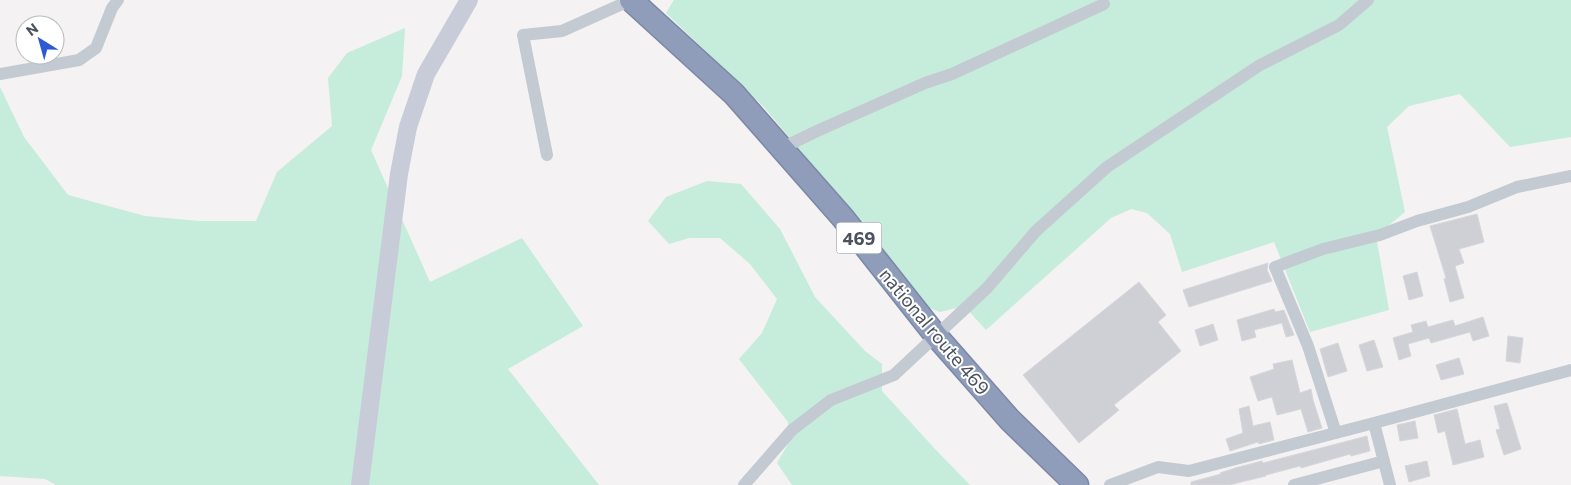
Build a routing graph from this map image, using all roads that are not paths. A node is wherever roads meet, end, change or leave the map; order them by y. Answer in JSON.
{"nodes":[{"id":1,"x":118,"y":0,"type":"edge"},
{"id":2,"x":469,"y":0,"type":"edge"},
{"id":3,"x":631,"y":0,"type":"edge"},
{"id":4,"x":1368,"y":0,"type":"edge"},
{"id":5,"x":1104,"y":4,"type":"dead end"},
{"id":6,"x":0,"y":74,"type":"edge"},
{"id":7,"x":782,"y":148,"type":"junction"},
{"id":8,"x":547,"y":155,"type":"dead end"},
{"id":9,"x":1571,"y":176,"type":"edge"},
{"id":10,"x":937,"y":337,"type":"junction"},
{"id":11,"x":1571,"y":370,"type":"edge"},
{"id":12,"x":1374,"y":423,"type":"junction"},
{"id":13,"x":1336,"y":433,"type":"junction"},
{"id":14,"x":1384,"y":461,"type":"junction"},
{"id":15,"x":360,"y":485,"type":"edge"},
{"id":16,"x":744,"y":485,"type":"edge"},
{"id":17,"x":1077,"y":485,"type":"edge"},
{"id":18,"x":1110,"y":485,"type":"edge"},
{"id":19,"x":1294,"y":485,"type":"edge"},
{"id":20,"x":1390,"y":485,"type":"edge"}],
"edges":[{"from":1,"to":6,"type":"street"},
{"from":2,"to":15,"type":"street"},
{"from":3,"to":7,"type":"highway","name":"national route 469","number":"469"},
{"from":3,"to":8,"type":"street"},
{"from":4,"to":10,"type":"street"},
{"from":5,"to":7,"type":"street"},
{"from":7,"to":10,"type":"highway","name":"national route 469","number":"469"},
{"from":9,"to":13,"type":"street"},
{"from":10,"to":16,"type":"street"},
{"from":10,"to":17,"type":"highway","name":"national route 469","number":"469"},
{"from":11,"to":12,"type":"street"},
{"from":12,"to":13,"type":"street"},
{"from":12,"to":14,"type":"street"},
{"from":13,"to":18,"type":"street"},
{"from":14,"to":19,"type":"street"},
{"from":14,"to":20,"type":"street"}]}
